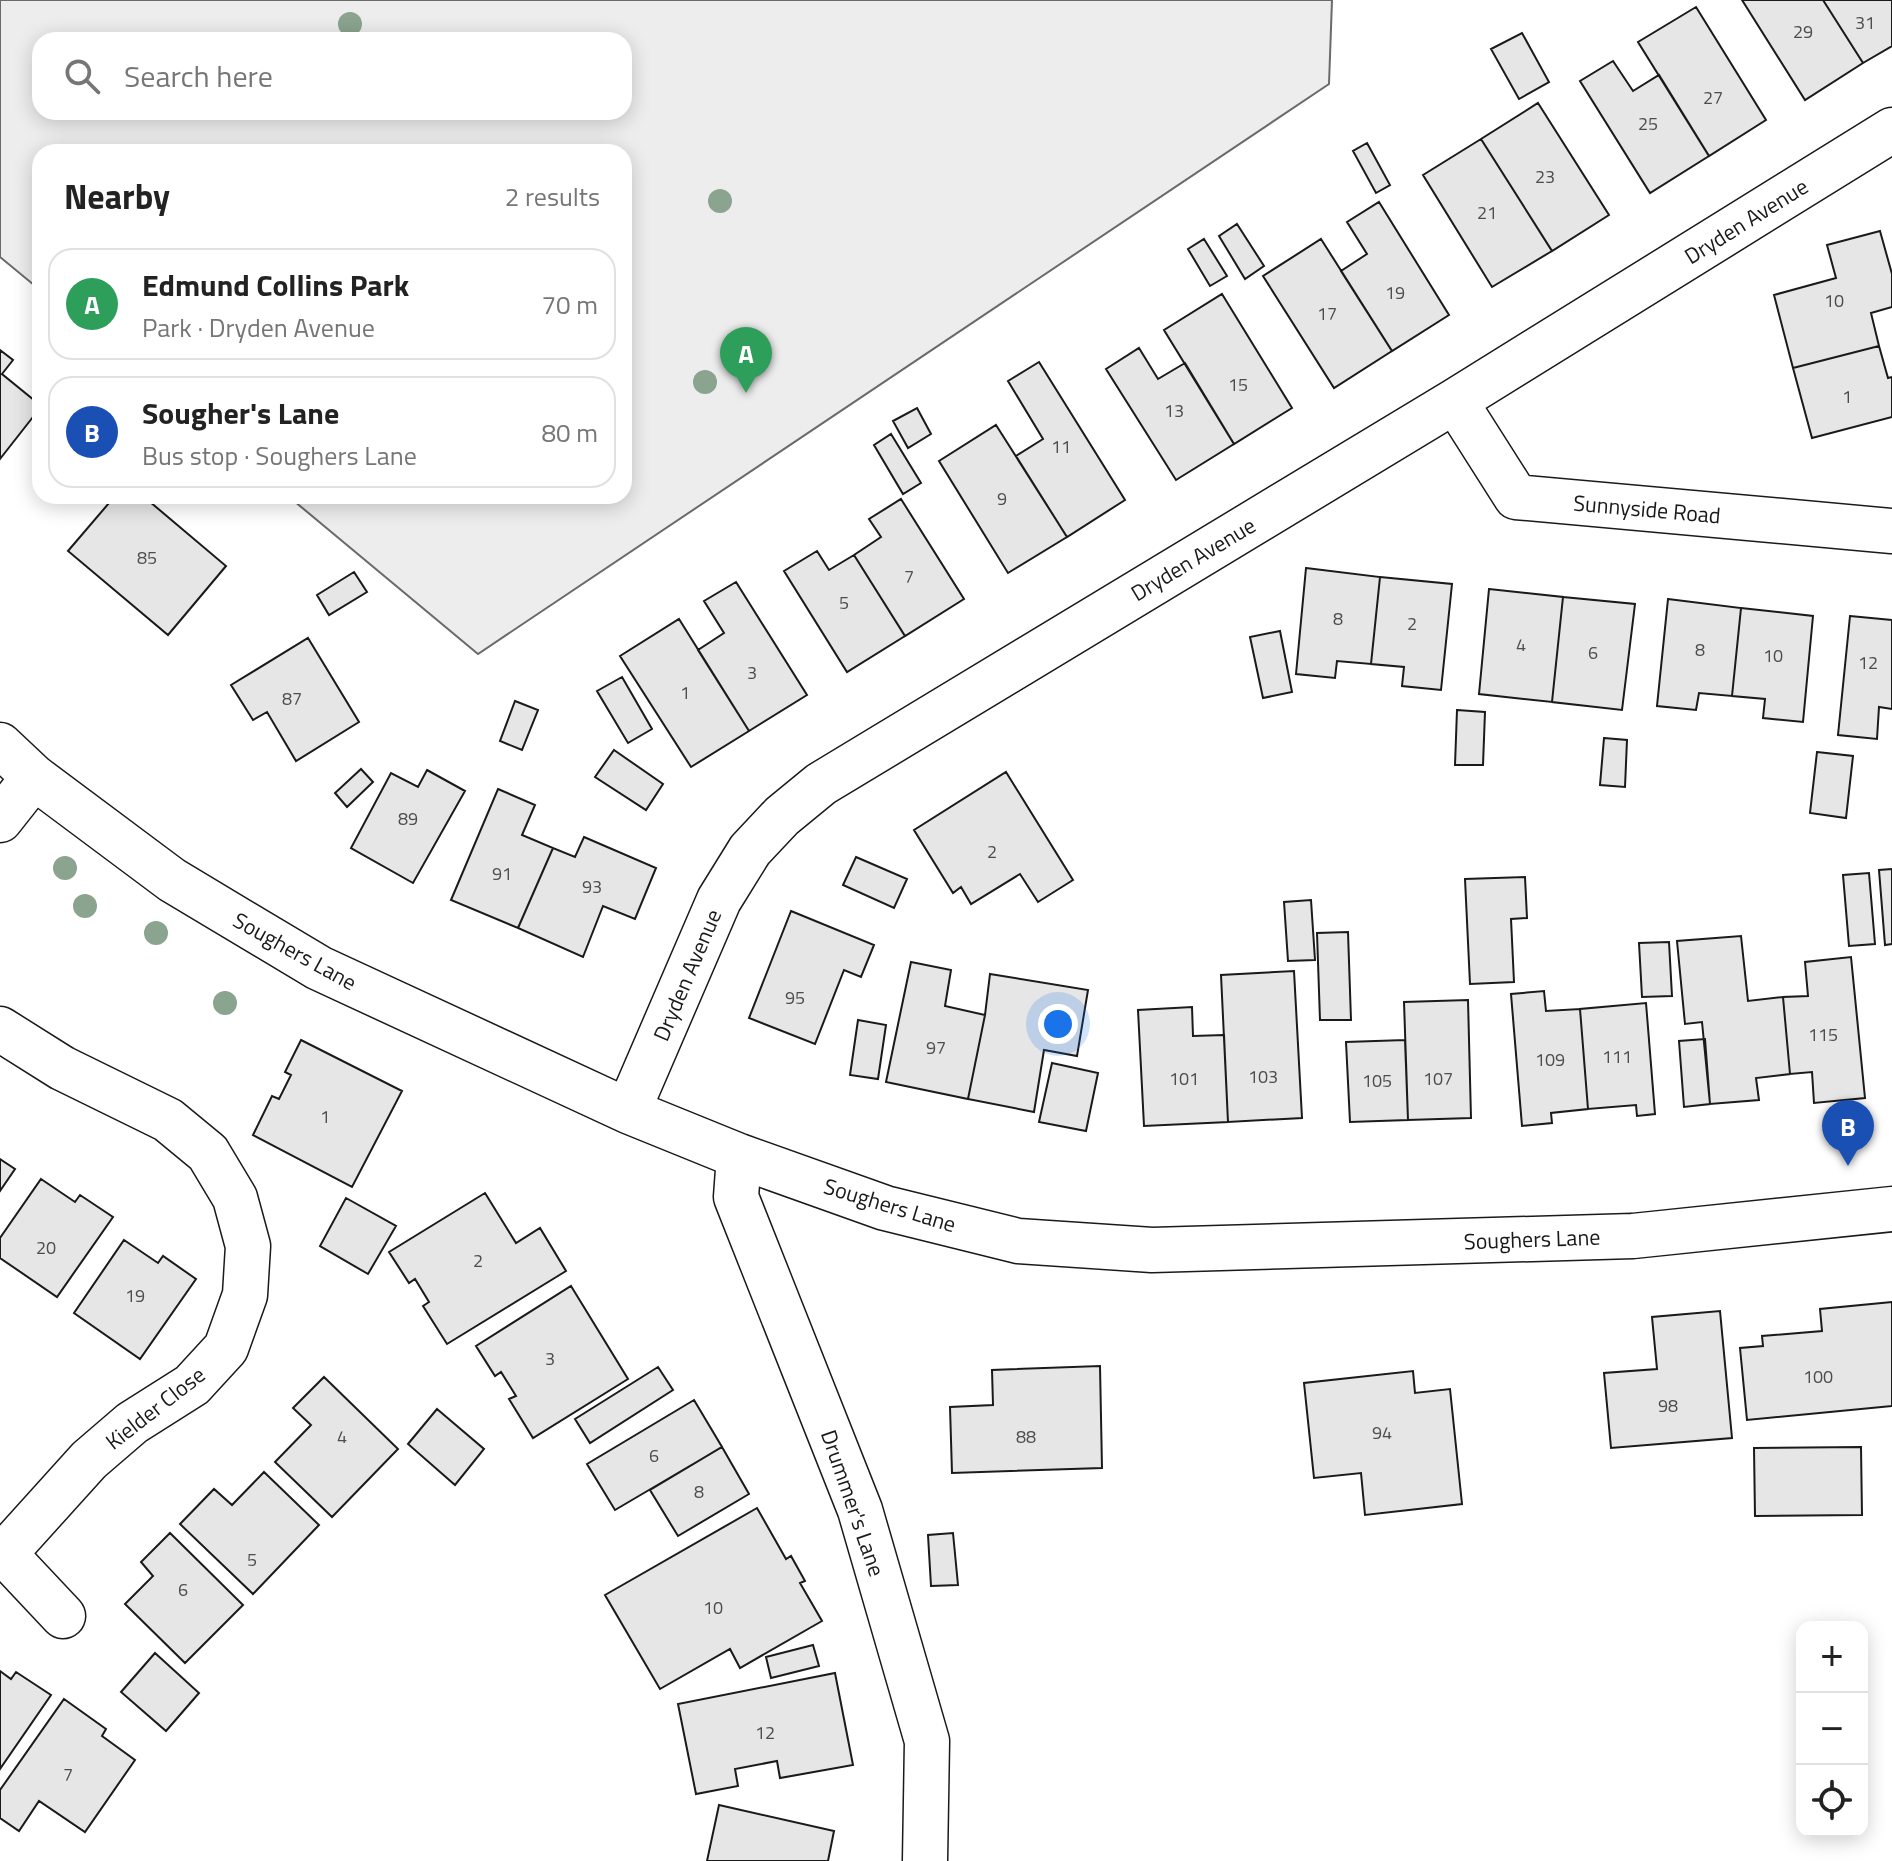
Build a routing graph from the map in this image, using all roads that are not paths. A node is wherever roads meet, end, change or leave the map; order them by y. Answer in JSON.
{"nodes":[{"id":1,"x":1892,"y":130,"type":"edge"},
{"id":2,"x":1455,"y":401,"type":"junction"},
{"id":3,"x":1892,"y":531,"type":"edge"},
{"id":4,"x":0,"y":745,"type":"edge"},
{"id":5,"x":34,"y":777,"type":"junction"},
{"id":6,"x":0,"y":820,"type":"edge"},
{"id":7,"x":0,"y":1029,"type":"edge"},
{"id":8,"x":628,"y":1111,"type":"junction"},
{"id":9,"x":739,"y":1156,"type":"junction"},
{"id":10,"x":1892,"y":1209,"type":"edge"},
{"id":11,"x":2,"y":1551,"type":"edge"},
{"id":12,"x":63,"y":1616,"type":"dead end"},
{"id":13,"x":925,"y":1861,"type":"edge"}],
"edges":[{"from":1,"to":2,"type":"street","name":"Dryden Avenue"},
{"from":2,"to":3,"type":"street","name":"Sunnyside Road"},
{"from":2,"to":8,"type":"street","name":"Dryden Avenue"},
{"from":4,"to":5,"type":"street","name":"Soughers Lane"},
{"from":5,"to":6,"type":"street"},
{"from":5,"to":8,"type":"street","name":"Soughers Lane"},
{"from":7,"to":11,"type":"street","name":"Kielder Close"},
{"from":8,"to":9,"type":"street","name":"Soughers Lane"},
{"from":9,"to":10,"type":"street","name":"Soughers Lane"},
{"from":9,"to":13,"type":"street","name":"Drummer's Lane"},
{"from":11,"to":12,"type":"street","name":"Kielder Close"}]}
